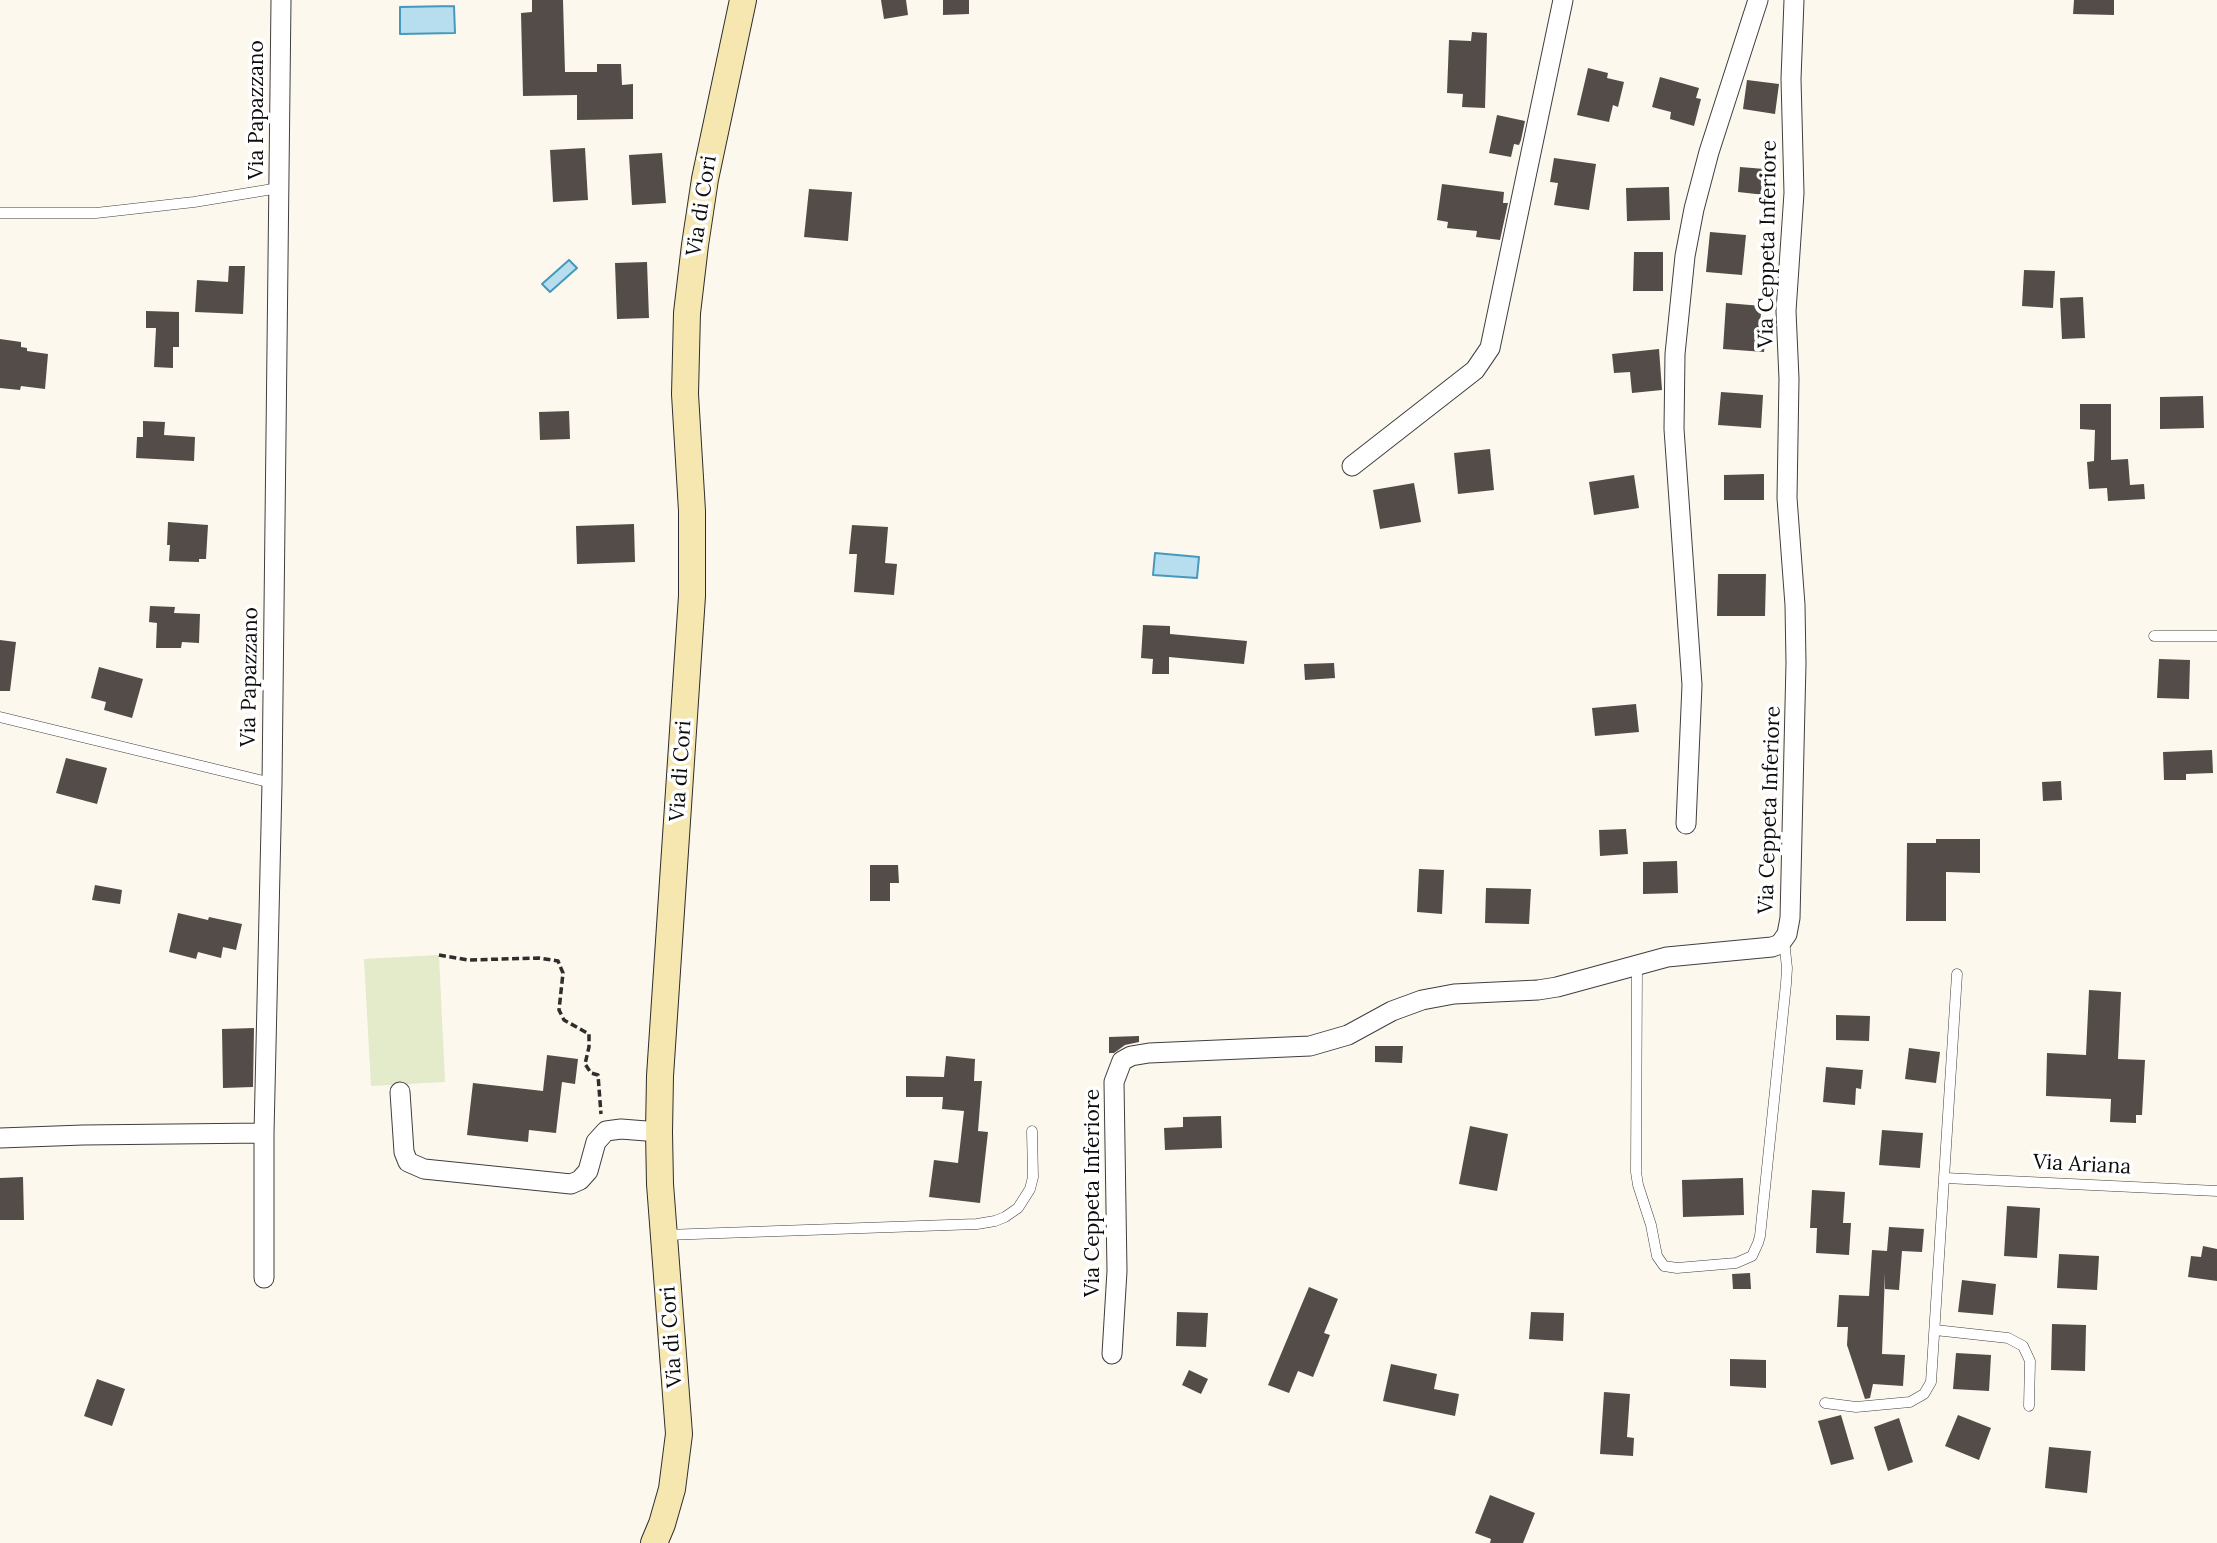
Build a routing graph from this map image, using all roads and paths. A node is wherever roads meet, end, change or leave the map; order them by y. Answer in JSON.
{"nodes":[{"id":1,"x":281,"y":0,"type":"edge"},
{"id":2,"x":743,"y":0,"type":"edge"},
{"id":3,"x":1563,"y":0,"type":"edge"},
{"id":4,"x":1758,"y":0,"type":"edge"},
{"id":5,"x":1794,"y":0,"type":"edge"},
{"id":6,"x":280,"y":188,"type":"junction"},
{"id":7,"x":0,"y":213,"type":"edge"},
{"id":8,"x":1352,"y":466,"type":"dead end"},
{"id":9,"x":2154,"y":636,"type":"dead end"},
{"id":10,"x":2217,"y":636,"type":"edge"},
{"id":11,"x":0,"y":717,"type":"edge"},
{"id":12,"x":272,"y":783,"type":"junction"},
{"id":13,"x":1686,"y":824,"type":"dead end"},
{"id":14,"x":1784,"y":939,"type":"junction"},
{"id":15,"x":439,"y":955,"type":"dead end"},
{"id":16,"x":1637,"y":964,"type":"junction"},
{"id":17,"x":1957,"y":974,"type":"dead end"},
{"id":18,"x":400,"y":1092,"type":"dead end"},
{"id":19,"x":1032,"y":1131,"type":"dead end"},
{"id":20,"x":659,"y":1132,"type":"junction"},
{"id":21,"x":264,"y":1133,"type":"junction"},
{"id":22,"x":603,"y":1134,"type":"junction"},
{"id":23,"x":0,"y":1138,"type":"edge"},
{"id":24,"x":1945,"y":1178,"type":"junction"},
{"id":25,"x":2217,"y":1191,"type":"edge"},
{"id":26,"x":664,"y":1235,"type":"junction"},
{"id":27,"x":264,"y":1278,"type":"dead end"},
{"id":28,"x":1936,"y":1329,"type":"junction"},
{"id":29,"x":1112,"y":1353,"type":"dead end"},
{"id":30,"x":1825,"y":1403,"type":"dead end"},
{"id":31,"x":2029,"y":1406,"type":"dead end"},
{"id":32,"x":654,"y":1543,"type":"edge"}],
"edges":[{"from":1,"to":6,"type":"street","name":"Via Papazzano"},
{"from":2,"to":20,"type":"main road","name":"Via di Cori"},
{"from":3,"to":8,"type":"street"},
{"from":4,"to":13,"type":"street"},
{"from":5,"to":14,"type":"street","name":"Via Ceppeta Inferiore"},
{"from":6,"to":7,"type":"lane"},
{"from":6,"to":12,"type":"street","name":"Via Papazzano"},
{"from":9,"to":10,"type":"lane"},
{"from":11,"to":12,"type":"lane"},
{"from":12,"to":21,"type":"street","name":"Via Papazzano"},
{"from":14,"to":16,"type":"street","name":"Via Ceppeta Inferiore"},
{"from":14,"to":16,"type":"lane"},
{"from":15,"to":22,"type":"path"},
{"from":16,"to":29,"type":"street","name":"Via Ceppeta Inferiore"},
{"from":17,"to":24,"type":"lane"},
{"from":18,"to":22,"type":"street"},
{"from":19,"to":26,"type":"lane"},
{"from":20,"to":22,"type":"street"},
{"from":20,"to":26,"type":"main road","name":"Via di Cori"},
{"from":21,"to":23,"type":"street"},
{"from":21,"to":27,"type":"street","name":"Via Papazzano"},
{"from":24,"to":25,"type":"lane","name":"Via Ariana"},
{"from":24,"to":28,"type":"lane"},
{"from":26,"to":32,"type":"main road","name":"Via di Cori"},
{"from":28,"to":30,"type":"lane"},
{"from":28,"to":31,"type":"lane"}]}
